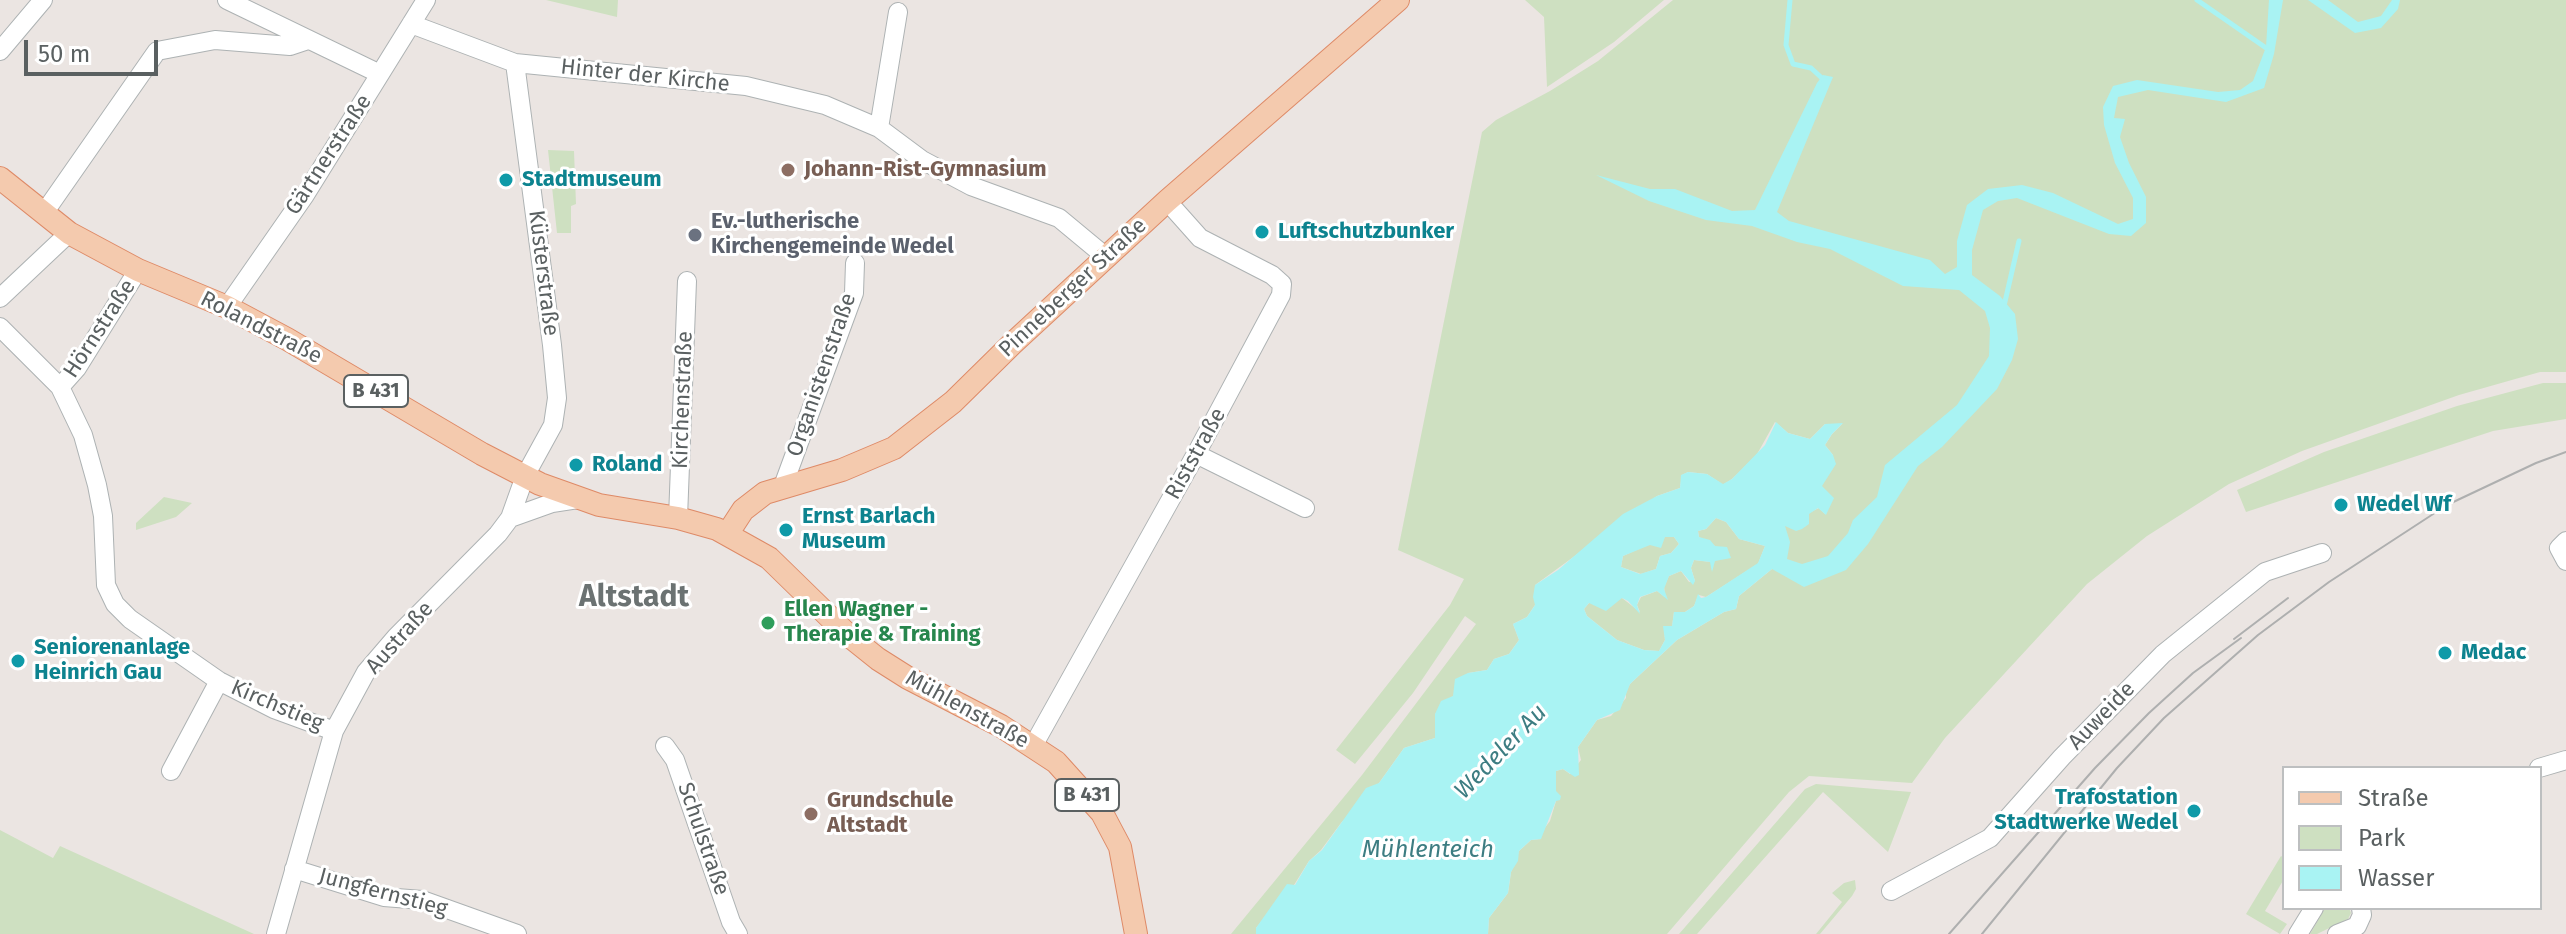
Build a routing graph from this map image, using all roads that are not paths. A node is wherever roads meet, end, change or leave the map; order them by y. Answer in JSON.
{"nodes":[{"id":1,"x":43,"y":0,"type":"edge"},
{"id":2,"x":227,"y":0,"type":"edge"},
{"id":3,"x":426,"y":0,"type":"edge"},
{"id":4,"x":1398,"y":0,"type":"edge"},
{"id":5,"x":898,"y":12,"type":"dead end"},
{"id":6,"x":416,"y":26,"type":"junction"},
{"id":7,"x":308,"y":40,"type":"junction"},
{"id":8,"x":0,"y":51,"type":"edge"},
{"id":9,"x":520,"y":63,"type":"junction"},
{"id":10,"x":380,"y":74,"type":"junction"},
{"id":11,"x":879,"y":128,"type":"junction"},
{"id":12,"x":0,"y":178,"type":"edge"},
{"id":13,"x":1167,"y":201,"type":"junction"},
{"id":14,"x":44,"y":213,"type":"junction"},
{"id":15,"x":69,"y":233,"type":"junction"},
{"id":16,"x":1106,"y":257,"type":"junction"},
{"id":17,"x":855,"y":263,"type":"dead end"},
{"id":18,"x":138,"y":270,"type":"junction"},
{"id":19,"x":687,"y":281,"type":"dead end"},
{"id":20,"x":0,"y":298,"type":"edge"},
{"id":21,"x":227,"y":307,"type":"junction"},
{"id":22,"x":0,"y":327,"type":"edge"},
{"id":23,"x":60,"y":387,"type":"junction"},
{"id":24,"x":1196,"y":454,"type":"junction"},
{"id":25,"x":525,"y":476,"type":"junction"},
{"id":26,"x":783,"y":486,"type":"junction"},
{"id":27,"x":578,"y":499,"type":"junction"},
{"id":28,"x":1305,"y":508,"type":"dead end"},
{"id":29,"x":510,"y":518,"type":"junction"},
{"id":30,"x":678,"y":518,"type":"junction"},
{"id":31,"x":728,"y":533,"type":"junction"},
{"id":32,"x":2566,"y":541,"type":"edge"},
{"id":33,"x":2322,"y":553,"type":"dead end"},
{"id":34,"x":2566,"y":561,"type":"edge"},
{"id":35,"x":106,"y":585,"type":"joint"},
{"id":36,"x":219,"y":681,"type":"junction"},
{"id":37,"x":334,"y":731,"type":"junction"},
{"id":38,"x":665,"y":746,"type":"dead end"},
{"id":39,"x":1033,"y":746,"type":"junction"},
{"id":40,"x":2566,"y":760,"type":"edge"},
{"id":41,"x":2542,"y":767,"type":"edge"},
{"id":42,"x":171,"y":771,"type":"dead end"},
{"id":43,"x":294,"y":869,"type":"junction"},
{"id":44,"x":1891,"y":891,"type":"dead end"},
{"id":45,"x":2313,"y":910,"type":"edge"},
{"id":46,"x":2361,"y":910,"type":"edge"},
{"id":47,"x":276,"y":934,"type":"edge"},
{"id":48,"x":517,"y":934,"type":"edge"},
{"id":49,"x":738,"y":934,"type":"edge"},
{"id":50,"x":1136,"y":934,"type":"edge"},
{"id":51,"x":2298,"y":934,"type":"edge"},
{"id":52,"x":2337,"y":934,"type":"edge"}],
"edges":[{"from":1,"to":8,"type":"street"},
{"from":2,"to":7,"type":"street"},
{"from":3,"to":6,"type":"street","name":"Gärtnerstraße"},
{"from":4,"to":13,"type":"main road","name":"Pinneberger Straße"},
{"from":5,"to":11,"type":"street"},
{"from":6,"to":9,"type":"street","name":"Hinter der Kirche"},
{"from":6,"to":10,"type":"street","name":"Gärtnerstraße"},
{"from":7,"to":10,"type":"street"},
{"from":7,"to":14,"type":"street"},
{"from":9,"to":11,"type":"street","name":"Hinter der Kirche"},
{"from":9,"to":25,"type":"street","name":"Küsterstraße"},
{"from":10,"to":21,"type":"street","name":"Gärtnerstraße"},
{"from":11,"to":16,"type":"street","name":"Hinter der Kirche"},
{"from":12,"to":14,"type":"main road","name":"Rolandstraße","number":"B 431"},
{"from":13,"to":16,"type":"main road","name":"Pinneberger Straße"},
{"from":13,"to":24,"type":"street","name":"Riststraße"},
{"from":14,"to":15,"type":"main road","name":"Rolandstraße","number":"B 431"},
{"from":15,"to":18,"type":"main road","name":"Rolandstraße","number":"B 431"},
{"from":15,"to":20,"type":"street"},
{"from":16,"to":26,"type":"main road","name":"Pinneberger Straße"},
{"from":17,"to":26,"type":"street","name":"Organistenstraße"},
{"from":18,"to":21,"type":"main road","name":"Rolandstraße","number":"B 431"},
{"from":18,"to":23,"type":"street","name":"Hörnstraße"},
{"from":19,"to":30,"type":"street","name":"Kirchenstraße"},
{"from":21,"to":25,"type":"main road","name":"Rolandstraße","number":"B 431"},
{"from":22,"to":23,"type":"street","name":"Hörnstraße"},
{"from":23,"to":35,"type":"street","name":"Hörnstraße"},
{"from":24,"to":28,"type":"street"},
{"from":24,"to":39,"type":"street","name":"Riststraße"},
{"from":25,"to":27,"type":"main road","number":"B 431"},
{"from":25,"to":29,"type":"street","name":"Austraße"},
{"from":26,"to":31,"type":"main road","name":"Pinneberger Straße"},
{"from":27,"to":29,"type":"street"},
{"from":27,"to":30,"type":"main road","number":"B 431"},
{"from":29,"to":37,"type":"street","name":"Austraße"},
{"from":30,"to":31,"type":"main road","number":"B 431"},
{"from":31,"to":39,"type":"main road","name":"Mühlenstraße","number":"B 431"},
{"from":32,"to":34,"type":"street"},
{"from":33,"to":44,"type":"street","name":"Auweide"},
{"from":35,"to":36,"type":"street","name":"Kirchstieg"},
{"from":36,"to":37,"type":"street","name":"Kirchstieg"},
{"from":36,"to":42,"type":"street","name":"Kirchstieg"},
{"from":37,"to":43,"type":"street","name":"Austraße"},
{"from":38,"to":49,"type":"street","name":"Schulstraße"},
{"from":39,"to":50,"type":"main road","name":"Mühlenstraße","number":"B 431"},
{"from":40,"to":41,"type":"street"},
{"from":43,"to":47,"type":"street","name":"Austraße"},
{"from":43,"to":48,"type":"street","name":"Jungfernstieg"},
{"from":45,"to":51,"type":"street"},
{"from":46,"to":52,"type":"street"}]}
